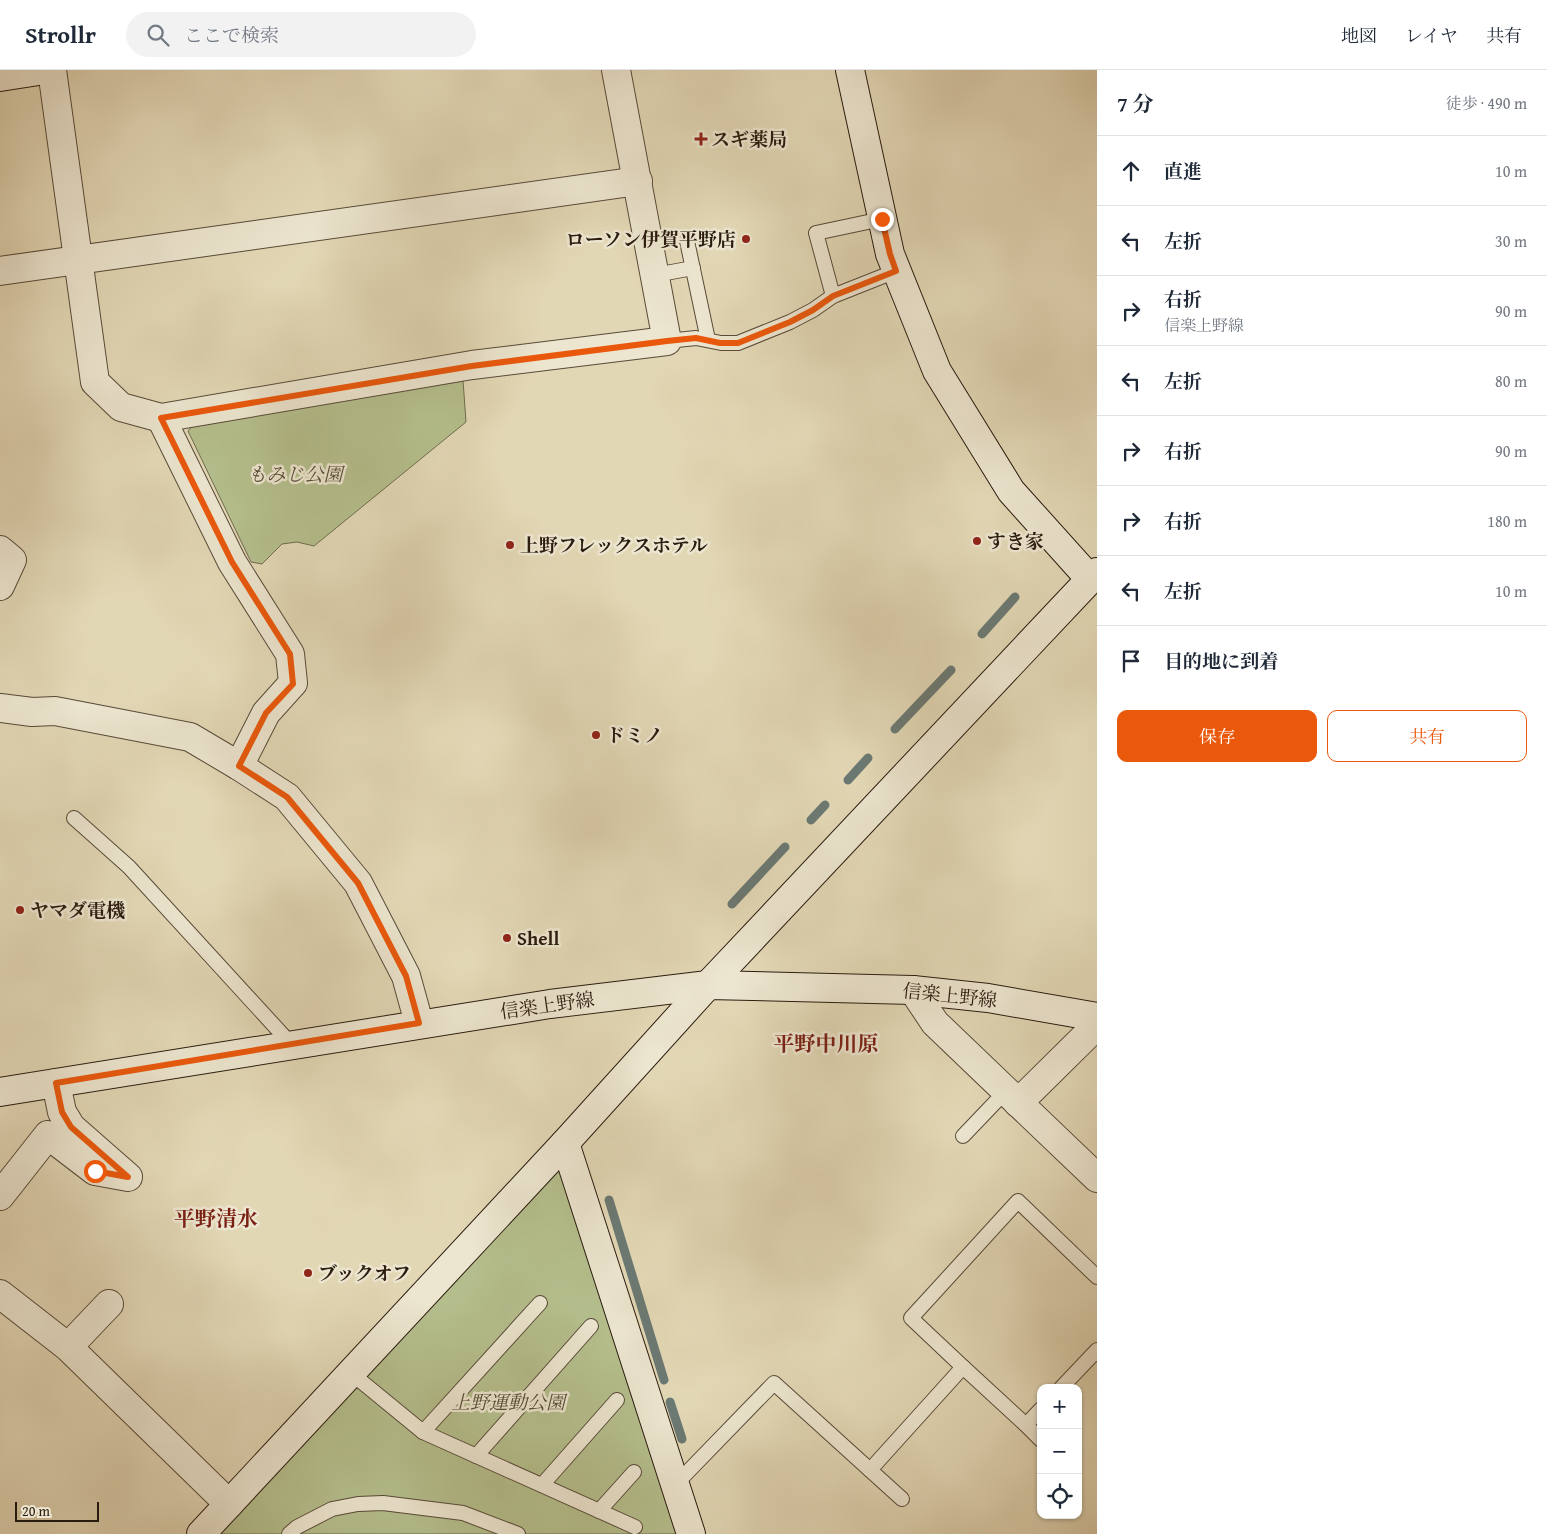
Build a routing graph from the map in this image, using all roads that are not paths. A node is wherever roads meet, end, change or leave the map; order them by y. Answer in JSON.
{"nodes":[{"id":1,"x":45,"y":70,"type":"edge"},
{"id":2,"x":52,"y":70,"type":"edge"},
{"id":3,"x":616,"y":70,"type":"edge"},
{"id":4,"x":850,"y":70,"type":"edge"},
{"id":5,"x":0,"y":77,"type":"edge"},
{"id":6,"x":638,"y":181,"type":"junction"},
{"id":7,"x":882,"y":219,"type":"junction"},
{"id":8,"x":687,"y":241,"type":"dead end"},
{"id":9,"x":77,"y":260,"type":"junction"},
{"id":10,"x":693,"y":268,"type":"junction"},
{"id":11,"x":0,"y":271,"type":"edge"},
{"id":12,"x":896,"y":271,"type":"junction"},
{"id":13,"x":655,"y":275,"type":"junction"},
{"id":14,"x":833,"y":296,"type":"junction"},
{"id":15,"x":708,"y":340,"type":"junction"},
{"id":16,"x":667,"y":341,"type":"junction"},
{"id":17,"x":161,"y":418,"type":"junction"},
{"id":18,"x":0,"y":550,"type":"edge"},
{"id":19,"x":1094,"y":575,"type":"edge"},
{"id":20,"x":0,"y":586,"type":"edge"},
{"id":21,"x":0,"y":708,"type":"edge"},
{"id":22,"x":239,"y":766,"type":"junction"},
{"id":23,"x":74,"y":818,"type":"dead end"},
{"id":24,"x":708,"y":986,"type":"junction"},
{"id":25,"x":913,"y":990,"type":"junction"},
{"id":26,"x":1097,"y":1017,"type":"edge"},
{"id":27,"x":419,"y":1023,"type":"junction"},
{"id":28,"x":1097,"y":1025,"type":"edge"},
{"id":29,"x":291,"y":1044,"type":"junction"},
{"id":30,"x":56,"y":1083,"type":"junction"},
{"id":31,"x":0,"y":1092,"type":"edge"},
{"id":32,"x":1012,"y":1097,"type":"junction"},
{"id":33,"x":963,"y":1136,"type":"dead end"},
{"id":34,"x":565,"y":1143,"type":"junction"},
{"id":35,"x":1097,"y":1178,"type":"edge"},
{"id":36,"x":0,"y":1196,"type":"edge"},
{"id":37,"x":1097,"y":1277,"type":"edge"},
{"id":38,"x":0,"y":1294,"type":"edge"},
{"id":39,"x":540,"y":1303,"type":"dead end"},
{"id":40,"x":109,"y":1304,"type":"dead end"},
{"id":41,"x":592,"y":1326,"type":"dead end"},
{"id":42,"x":68,"y":1347,"type":"junction"},
{"id":43,"x":1097,"y":1350,"type":"edge"},
{"id":44,"x":963,"y":1367,"type":"junction"},
{"id":45,"x":351,"y":1373,"type":"junction"},
{"id":46,"x":1065,"y":1384,"type":"edge"},
{"id":47,"x":617,"y":1400,"type":"dead end"},
{"id":48,"x":1037,"y":1413,"type":"edge"},
{"id":49,"x":1026,"y":1425,"type":"junction"},
{"id":50,"x":423,"y":1432,"type":"junction"},
{"id":51,"x":1037,"y":1436,"type":"edge"},
{"id":52,"x":476,"y":1456,"type":"junction"},
{"id":53,"x":870,"y":1470,"type":"junction"},
{"id":54,"x":634,"y":1472,"type":"dead end"},
{"id":55,"x":542,"y":1485,"type":"junction"},
{"id":56,"x":675,"y":1485,"type":"junction"},
{"id":57,"x":902,"y":1499,"type":"dead end"},
{"id":58,"x":229,"y":1504,"type":"junction"},
{"id":59,"x":599,"y":1511,"type":"junction"},
{"id":60,"x":635,"y":1527,"type":"dead end"},
{"id":61,"x":201,"y":1534,"type":"edge"},
{"id":62,"x":289,"y":1534,"type":"edge"},
{"id":63,"x":518,"y":1534,"type":"edge"},
{"id":64,"x":691,"y":1534,"type":"edge"}],
"edges":[{"from":1,"to":5,"type":"street"},
{"from":2,"to":9,"type":"street"},
{"from":3,"to":6,"type":"street"},
{"from":4,"to":7,"type":"street"},
{"from":6,"to":9,"type":"street"},
{"from":6,"to":13,"type":"street"},
{"from":7,"to":12,"type":"street"},
{"from":7,"to":14,"type":"lane"},
{"from":8,"to":10,"type":"lane"},
{"from":9,"to":11,"type":"street"},
{"from":9,"to":17,"type":"street"},
{"from":10,"to":13,"type":"lane"},
{"from":10,"to":15,"type":"lane"},
{"from":12,"to":14,"type":"lane"},
{"from":12,"to":19,"type":"street"},
{"from":13,"to":16,"type":"street"},
{"from":14,"to":15,"type":"lane"},
{"from":15,"to":16,"type":"lane"},
{"from":16,"to":17,"type":"street"},
{"from":17,"to":22,"type":"street"},
{"from":18,"to":20,"type":"street"},
{"from":19,"to":24,"type":"street"},
{"from":21,"to":22,"type":"street"},
{"from":22,"to":27,"type":"street"},
{"from":23,"to":29,"type":"lane"},
{"from":24,"to":25,"type":"street","name":"信楽上野線"},
{"from":24,"to":27,"type":"street","name":"信楽上野線"},
{"from":24,"to":34,"type":"street"},
{"from":25,"to":26,"type":"street","name":"信楽上野線"},
{"from":25,"to":32,"type":"street"},
{"from":27,"to":29,"type":"street","name":"信楽上野線"},
{"from":28,"to":32,"type":"street"},
{"from":29,"to":30,"type":"street","name":"信楽上野線"},
{"from":30,"to":31,"type":"street","name":"信楽上野線"},
{"from":30,"to":36,"type":"street"},
{"from":32,"to":33,"type":"lane"},
{"from":32,"to":35,"type":"street"},
{"from":34,"to":45,"type":"street"},
{"from":34,"to":56,"type":"street"},
{"from":37,"to":44,"type":"lane"},
{"from":38,"to":42,"type":"street"},
{"from":39,"to":50,"type":"lane"},
{"from":40,"to":42,"type":"street"},
{"from":41,"to":52,"type":"lane"},
{"from":42,"to":58,"type":"street"},
{"from":43,"to":46,"type":"lane"},
{"from":44,"to":49,"type":"lane"},
{"from":44,"to":53,"type":"lane"},
{"from":45,"to":50,"type":"lane"},
{"from":45,"to":58,"type":"street"},
{"from":47,"to":55,"type":"lane"},
{"from":48,"to":49,"type":"lane"},
{"from":49,"to":51,"type":"lane"},
{"from":50,"to":52,"type":"lane"},
{"from":52,"to":55,"type":"lane"},
{"from":53,"to":56,"type":"lane"},
{"from":53,"to":57,"type":"lane"},
{"from":54,"to":59,"type":"lane"},
{"from":55,"to":59,"type":"lane"},
{"from":56,"to":64,"type":"street"},
{"from":58,"to":61,"type":"street"},
{"from":59,"to":60,"type":"lane"},
{"from":62,"to":63,"type":"lane"}]}
